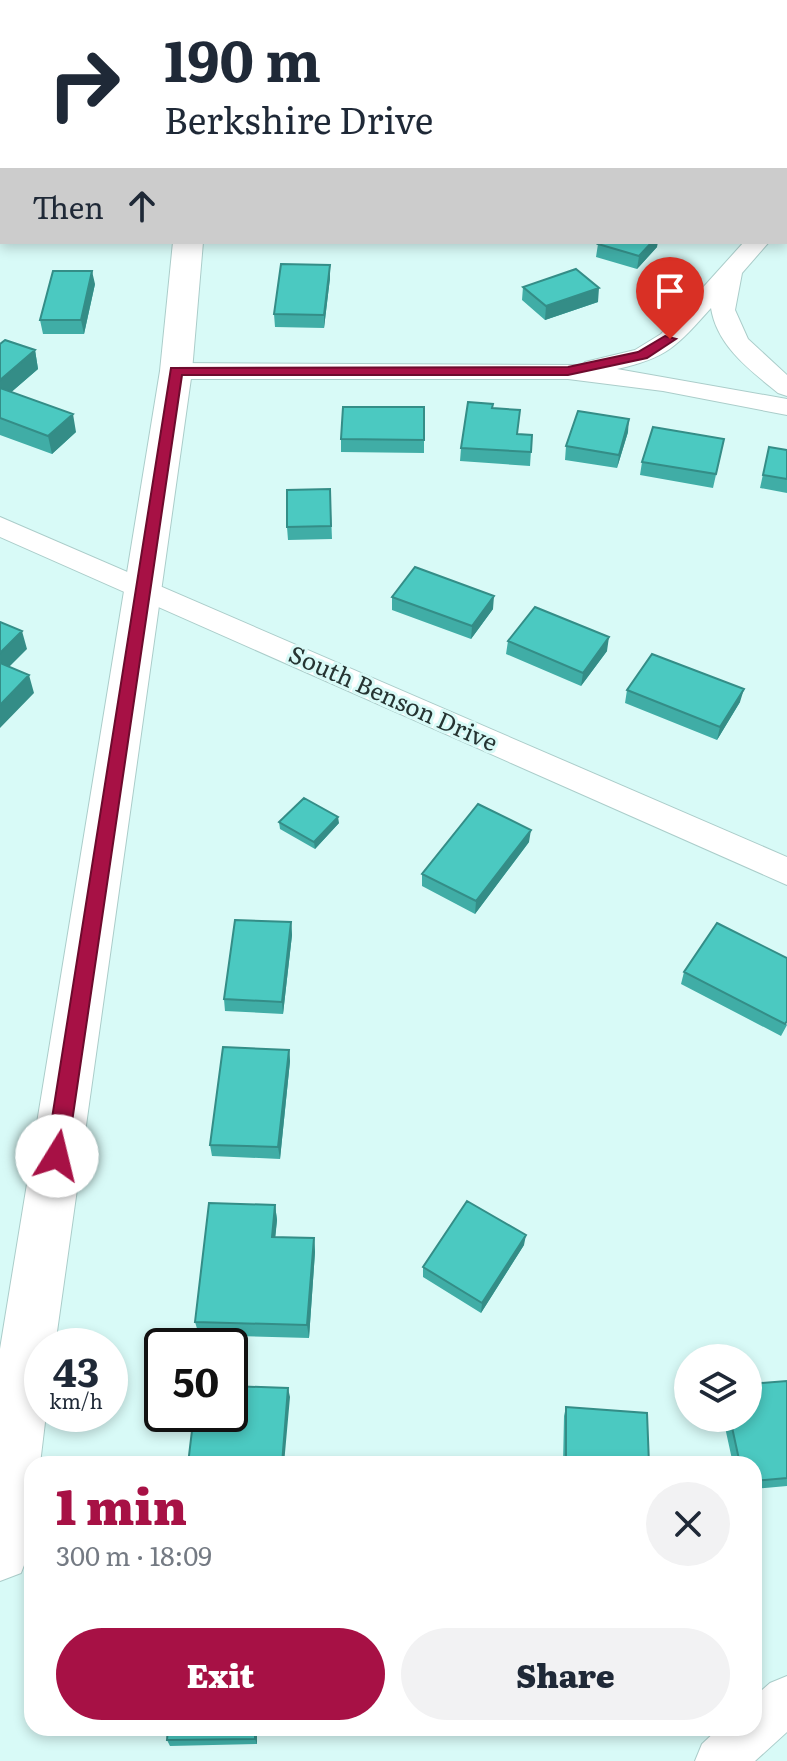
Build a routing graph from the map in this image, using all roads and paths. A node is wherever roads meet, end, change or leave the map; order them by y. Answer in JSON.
{"nodes":[{"id":1,"x":188,"y":244,"type":"edge"},
{"id":2,"x":755,"y":244,"type":"edge"},
{"id":3,"x":730,"y":273,"type":"junction"},
{"id":4,"x":176,"y":371,"type":"junction"},
{"id":5,"x":568,"y":371,"type":"junction"},
{"id":6,"x":787,"y":388,"type":"edge"},
{"id":7,"x":787,"y":407,"type":"edge"},
{"id":8,"x":0,"y":526,"type":"edge"},
{"id":9,"x":144,"y":589,"type":"junction"},
{"id":10,"x":787,"y":872,"type":"edge"},
{"id":11,"x":11,"y":1376,"type":"edge"},
{"id":12,"x":0,"y":1552,"type":"edge"},
{"id":13,"x":787,"y":1700,"type":"edge"},
{"id":14,"x":762,"y":1722,"type":"edge"},
{"id":15,"x":747,"y":1736,"type":"edge"},
{"id":16,"x":719,"y":1761,"type":"edge"}],
"edges":[{"from":1,"to":4,"type":"main road"},
{"from":2,"to":3,"type":"street"},
{"from":3,"to":5,"type":"street"},
{"from":3,"to":6,"type":"street"},
{"from":4,"to":5,"type":"street"},
{"from":4,"to":9,"type":"main road"},
{"from":5,"to":7,"type":"street"},
{"from":8,"to":9,"type":"street","name":"South Benson Drive"},
{"from":9,"to":10,"type":"street","name":"South Benson Drive"},
{"from":9,"to":11,"type":"main road"},
{"from":11,"to":12,"type":"main road"},
{"from":13,"to":14,"type":"street"},
{"from":15,"to":16,"type":"street"}]}
